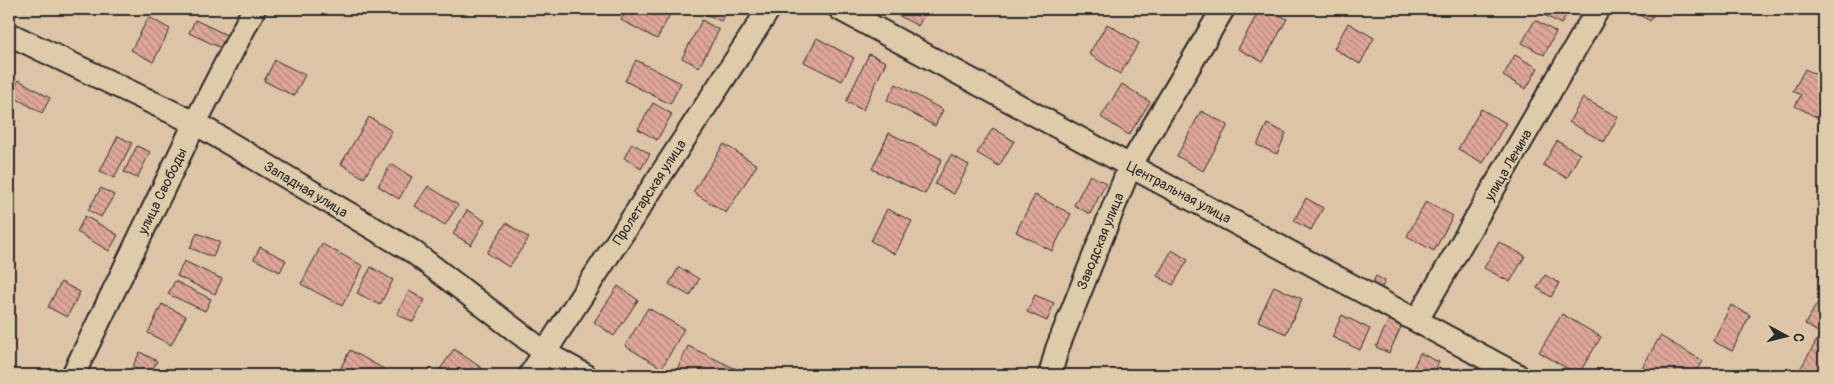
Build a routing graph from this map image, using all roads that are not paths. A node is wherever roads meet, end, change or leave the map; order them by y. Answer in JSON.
{"nodes":[{"id":1,"x":254,"y":9,"type":"edge"},
{"id":2,"x":769,"y":9,"type":"edge"},
{"id":3,"x":1223,"y":9,"type":"edge"},
{"id":4,"x":1598,"y":9,"type":"edge"},
{"id":5,"x":848,"y":10,"type":"edge"},
{"id":6,"x":9,"y":34,"type":"edge"},
{"id":7,"x":195,"y":123,"type":"junction"},
{"id":8,"x":1130,"y":166,"type":"junction"},
{"id":9,"x":1417,"y":320,"type":"junction"},
{"id":10,"x":544,"y":352,"type":"junction"},
{"id":11,"x":73,"y":375,"type":"edge"},
{"id":12,"x":530,"y":375,"type":"edge"},
{"id":13,"x":585,"y":375,"type":"edge"},
{"id":14,"x":1050,"y":375,"type":"edge"},
{"id":15,"x":1517,"y":375,"type":"edge"}],
"edges":[{"from":1,"to":7,"type":"street","name":"улица Свободы"},
{"from":2,"to":10,"type":"street","name":"Пролетарская улица"},
{"from":3,"to":8,"type":"street","name":"Заводская улица"},
{"from":4,"to":9,"type":"street","name":"улица Ленина"},
{"from":5,"to":8,"type":"street","name":"Центральная улица"},
{"from":6,"to":7,"type":"street","name":"Западная улица"},
{"from":7,"to":10,"type":"street","name":"Западная улица"},
{"from":7,"to":11,"type":"street","name":"улица Свободы"},
{"from":8,"to":9,"type":"street","name":"Центральная улица"},
{"from":8,"to":14,"type":"street","name":"Заводская улица"},
{"from":9,"to":15,"type":"street","name":"Центральная улица"},
{"from":10,"to":12,"type":"street","name":"Пролетарская улица"},
{"from":10,"to":13,"type":"street","name":"Западная улица"}]}
